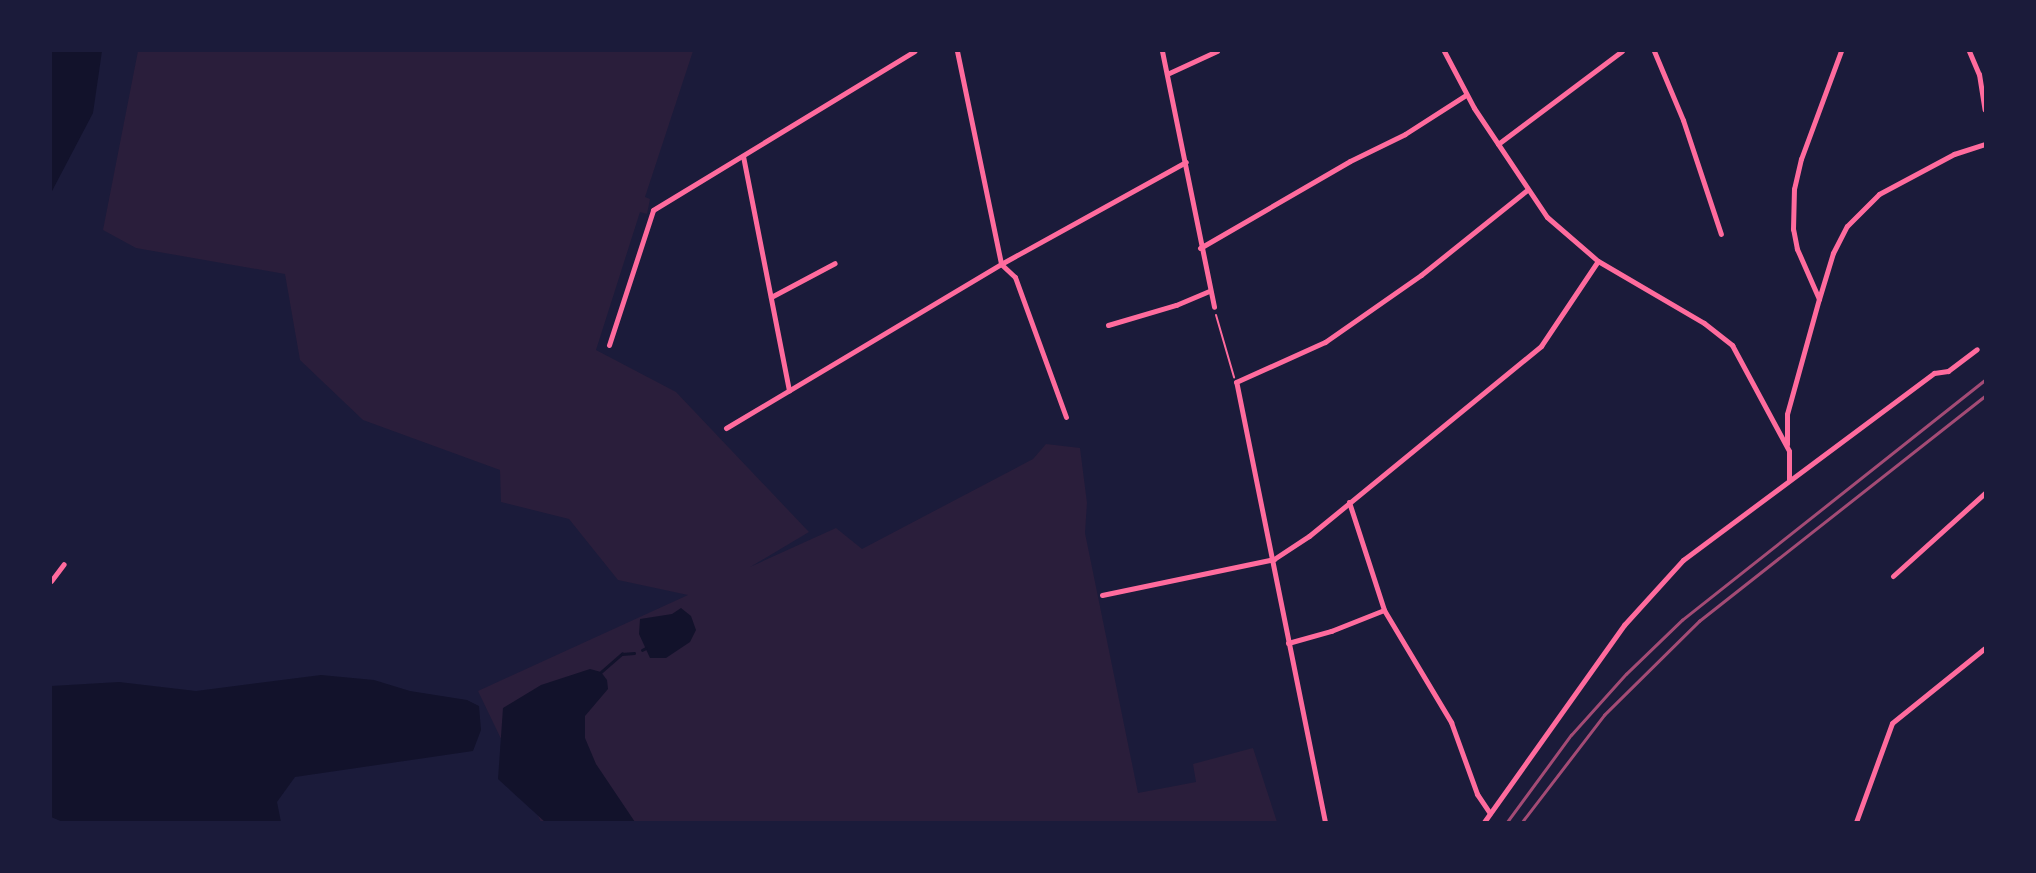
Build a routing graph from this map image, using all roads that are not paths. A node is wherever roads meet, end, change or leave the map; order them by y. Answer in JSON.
{"nodes":[{"id":1,"x":915,"y":51,"type":"edge"},
{"id":2,"x":957,"y":51,"type":"edge"},
{"id":3,"x":1162,"y":51,"type":"edge"},
{"id":4,"x":1217,"y":51,"type":"edge"},
{"id":5,"x":1444,"y":51,"type":"edge"},
{"id":6,"x":1622,"y":51,"type":"edge"},
{"id":7,"x":1654,"y":51,"type":"edge"},
{"id":8,"x":1841,"y":51,"type":"edge"},
{"id":9,"x":1969,"y":51,"type":"edge"},
{"id":10,"x":1167,"y":74,"type":"junction"},
{"id":11,"x":1466,"y":95,"type":"junction"},
{"id":12,"x":1985,"y":110,"type":"edge"},
{"id":13,"x":1498,"y":144,"type":"junction"},
{"id":14,"x":1985,"y":144,"type":"edge"},
{"id":15,"x":743,"y":156,"type":"junction"},
{"id":16,"x":1186,"y":162,"type":"junction"},
{"id":17,"x":1527,"y":190,"type":"junction"},
{"id":18,"x":1721,"y":234,"type":"dead end"},
{"id":19,"x":1200,"y":248,"type":"junction"},
{"id":20,"x":1598,"y":261,"type":"junction"},
{"id":21,"x":835,"y":263,"type":"dead end"},
{"id":22,"x":1001,"y":264,"type":"junction"},
{"id":23,"x":1209,"y":291,"type":"junction"},
{"id":24,"x":771,"y":297,"type":"junction"},
{"id":25,"x":1819,"y":299,"type":"junction"},
{"id":26,"x":1214,"y":307,"type":"road end"},
{"id":27,"x":1108,"y":325,"type":"dead end"},
{"id":28,"x":609,"y":345,"type":"dead end"},
{"id":29,"x":1977,"y":349,"type":"dead end"},
{"id":30,"x":789,"y":391,"type":"junction"},
{"id":31,"x":1066,"y":417,"type":"dead end"},
{"id":32,"x":726,"y":428,"type":"dead end"},
{"id":33,"x":1787,"y":447,"type":"junction"},
{"id":34,"x":1789,"y":480,"type":"junction"},
{"id":35,"x":1985,"y":493,"type":"edge"},
{"id":36,"x":1349,"y":502,"type":"junction"},
{"id":37,"x":1274,"y":559,"type":"junction"},
{"id":38,"x":64,"y":564,"type":"dead end"},
{"id":39,"x":1893,"y":576,"type":"dead end"},
{"id":40,"x":51,"y":581,"type":"edge"},
{"id":41,"x":1102,"y":595,"type":"dead end"},
{"id":42,"x":1384,"y":610,"type":"junction"},
{"id":43,"x":1288,"y":643,"type":"junction"},
{"id":44,"x":1985,"y":648,"type":"edge"},
{"id":45,"x":1490,"y":813,"type":"junction"},
{"id":46,"x":1325,"y":822,"type":"edge"},
{"id":47,"x":1484,"y":822,"type":"edge"},
{"id":48,"x":1856,"y":822,"type":"edge"}],
"edges":[{"from":1,"to":15,"type":"street"},
{"from":2,"to":22,"type":"street"},
{"from":3,"to":10,"type":"street"},
{"from":4,"to":10,"type":"street"},
{"from":5,"to":11,"type":"street"},
{"from":6,"to":13,"type":"street"},
{"from":7,"to":18,"type":"street"},
{"from":8,"to":25,"type":"street"},
{"from":9,"to":12,"type":"street"},
{"from":10,"to":16,"type":"street"},
{"from":11,"to":13,"type":"street"},
{"from":11,"to":19,"type":"street"},
{"from":13,"to":17,"type":"street"},
{"from":14,"to":25,"type":"street"},
{"from":15,"to":24,"type":"street"},
{"from":15,"to":28,"type":"street"},
{"from":16,"to":19,"type":"street"},
{"from":16,"to":22,"type":"street"},
{"from":17,"to":20,"type":"street"},
{"from":17,"to":37,"type":"street"},
{"from":19,"to":23,"type":"street"},
{"from":20,"to":33,"type":"street"},
{"from":20,"to":36,"type":"street"},
{"from":21,"to":24,"type":"street"},
{"from":22,"to":30,"type":"street"},
{"from":22,"to":31,"type":"street"},
{"from":23,"to":26,"type":"street"},
{"from":23,"to":27,"type":"street"},
{"from":24,"to":30,"type":"street"},
{"from":25,"to":33,"type":"street"},
{"from":29,"to":34,"type":"street"},
{"from":30,"to":32,"type":"street"},
{"from":33,"to":34,"type":"street"},
{"from":34,"to":45,"type":"street"},
{"from":35,"to":39,"type":"street"},
{"from":36,"to":37,"type":"street"},
{"from":36,"to":42,"type":"street"},
{"from":37,"to":41,"type":"street"},
{"from":37,"to":43,"type":"street"},
{"from":38,"to":40,"type":"street"},
{"from":42,"to":43,"type":"street"},
{"from":42,"to":45,"type":"street"},
{"from":43,"to":46,"type":"street"},
{"from":44,"to":48,"type":"street"},
{"from":45,"to":47,"type":"street"}]}
